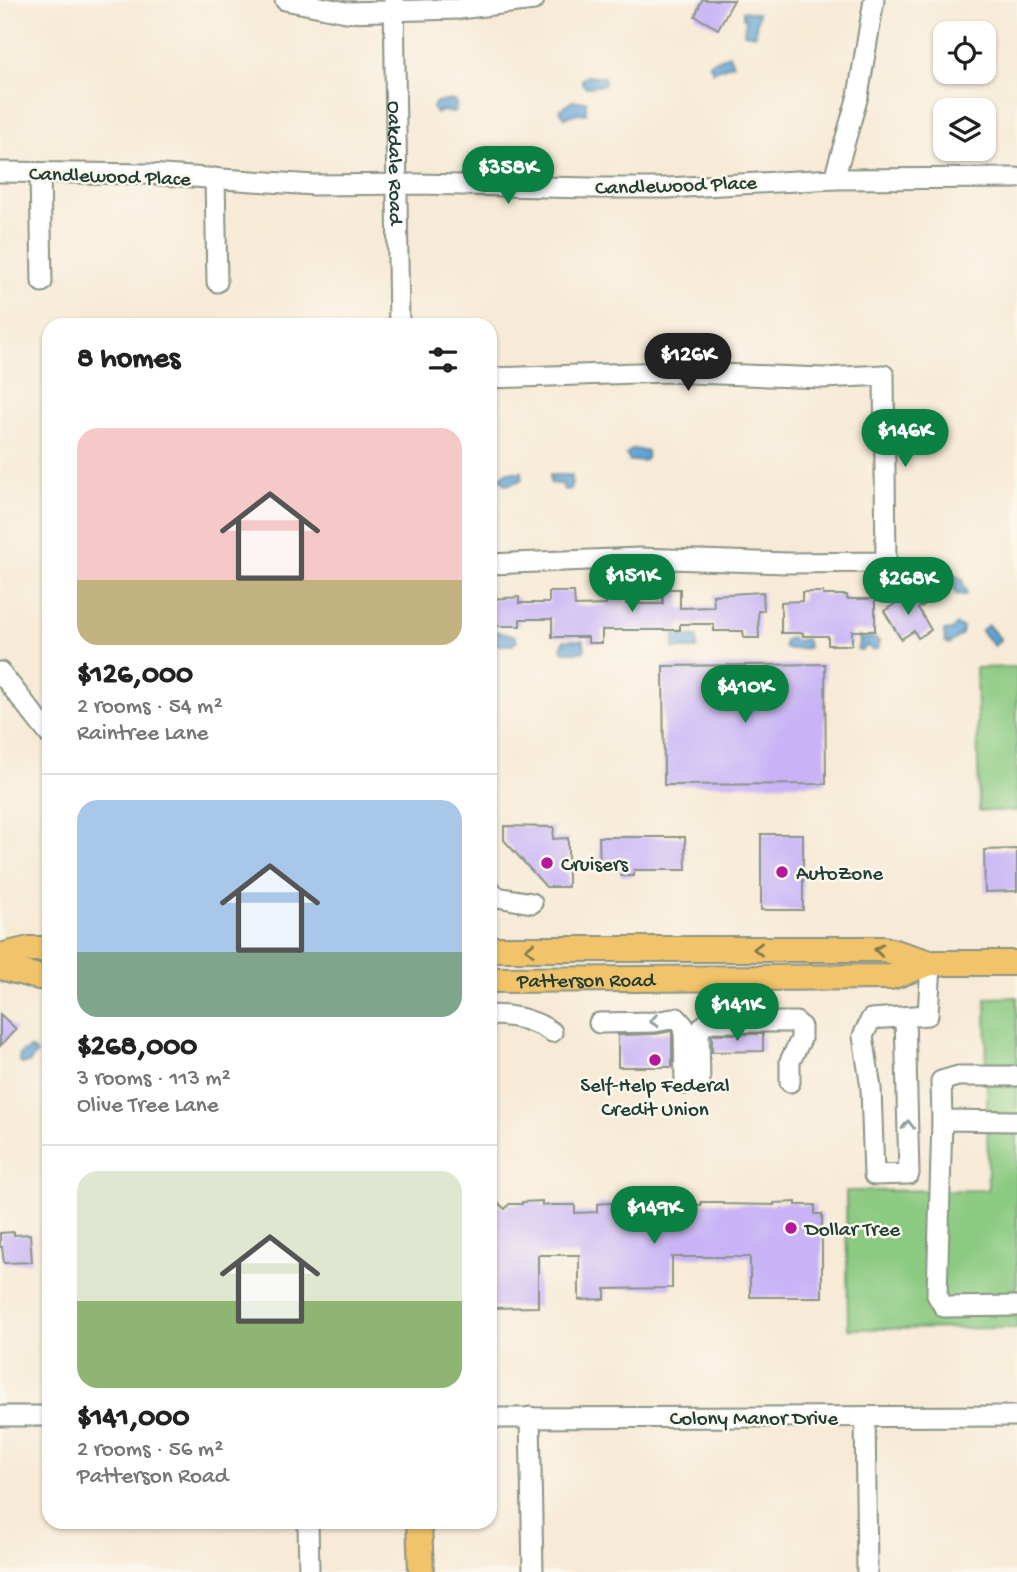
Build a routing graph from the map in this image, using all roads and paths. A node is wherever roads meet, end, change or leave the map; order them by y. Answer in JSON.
{"nodes":[{"id":1,"x":285,"y":0,"type":"edge"},
{"id":2,"x":534,"y":0,"type":"edge"},
{"id":3,"x":874,"y":0,"type":"edge"},
{"id":4,"x":394,"y":6,"type":"edge"},
{"id":5,"x":0,"y":172,"type":"edge"},
{"id":6,"x":40,"y":173,"type":"junction"},
{"id":7,"x":215,"y":178,"type":"junction"},
{"id":8,"x":1017,"y":178,"type":"edge"},
{"id":9,"x":834,"y":179,"type":"junction"},
{"id":10,"x":396,"y":184,"type":"junction"},
{"id":11,"x":43,"y":282,"type":"dead end"},
{"id":12,"x":217,"y":282,"type":"dead end"},
{"id":13,"x":398,"y":318,"type":"edge"},
{"id":14,"x":497,"y":378,"type":"edge"},
{"id":15,"x":497,"y":564,"type":"edge"},
{"id":16,"x":0,"y":672,"type":"edge"},
{"id":17,"x":42,"y":725,"type":"edge"},
{"id":18,"x":497,"y":888,"type":"edge"},
{"id":19,"x":497,"y":902,"type":"edge"},
{"id":20,"x":42,"y":949,"type":"edge"},
{"id":21,"x":497,"y":949,"type":"edge"},
{"id":22,"x":0,"y":956,"type":"edge"},
{"id":23,"x":931,"y":963,"type":"junction"},
{"id":24,"x":1017,"y":963,"type":"edge"},
{"id":25,"x":0,"y":967,"type":"edge"},
{"id":26,"x":42,"y":977,"type":"edge"},
{"id":27,"x":497,"y":980,"type":"edge"},
{"id":28,"x":497,"y":1016,"type":"edge"},
{"id":29,"x":905,"y":1017,"type":"junction"},
{"id":30,"x":599,"y":1023,"type":"dead end"},
{"id":31,"x":552,"y":1032,"type":"dead end"},
{"id":32,"x":1017,"y":1076,"type":"edge"},
{"id":33,"x":790,"y":1082,"type":"dead end"},
{"id":34,"x":942,"y":1121,"type":"junction"},
{"id":35,"x":1017,"y":1121,"type":"edge"},
{"id":36,"x":1017,"y":1306,"type":"edge"},
{"id":37,"x":0,"y":1416,"type":"edge"},
{"id":38,"x":42,"y":1416,"type":"edge"},
{"id":39,"x":1017,"y":1416,"type":"edge"},
{"id":40,"x":530,"y":1417,"type":"junction"},
{"id":41,"x":865,"y":1417,"type":"junction"},
{"id":42,"x":497,"y":1418,"type":"edge"},
{"id":43,"x":308,"y":1529,"type":"edge"},
{"id":44,"x":419,"y":1529,"type":"edge"},
{"id":45,"x":309,"y":1572,"type":"edge"},
{"id":46,"x":421,"y":1572,"type":"edge"},
{"id":47,"x":533,"y":1572,"type":"edge"},
{"id":48,"x":867,"y":1572,"type":"edge"}],
"edges":[{"from":1,"to":4,"type":"street"},
{"from":2,"to":4,"type":"street"},
{"from":3,"to":9,"type":"street"},
{"from":4,"to":10,"type":"street","name":"Oakdale Road"},
{"from":5,"to":6,"type":"street","name":"Candlewood Place"},
{"from":6,"to":7,"type":"street","name":"Candlewood Place"},
{"from":6,"to":11,"type":"street"},
{"from":7,"to":10,"type":"street","name":"Candlewood Place"},
{"from":7,"to":12,"type":"street"},
{"from":8,"to":9,"type":"street","name":"Candlewood Place"},
{"from":9,"to":10,"type":"street","name":"Candlewood Place"},
{"from":10,"to":13,"type":"street","name":"Oakdale Road"},
{"from":14,"to":15,"type":"street"},
{"from":16,"to":17,"type":"street"},
{"from":18,"to":19,"type":"street"},
{"from":20,"to":22,"type":"main road"},
{"from":23,"to":21,"type":"main road","name":"Patterson Road","one_way":true},
{"from":23,"to":24,"type":"main road","name":"Patterson Road"},
{"from":23,"to":27,"type":"main road","name":"Patterson Road"},
{"from":23,"to":29,"type":"street"},
{"from":25,"to":26,"type":"main road"},
{"from":28,"to":31,"type":"street"},
{"from":29,"to":29,"type":"street","one_way":true},
{"from":33,"to":30,"type":"street","one_way":true},
{"from":32,"to":34,"type":"street"},
{"from":34,"to":35,"type":"street"},
{"from":34,"to":36,"type":"street"},
{"from":37,"to":38,"type":"street"},
{"from":39,"to":41,"type":"street","name":"Colony Manor Drive"},
{"from":40,"to":41,"type":"street","name":"Colony Manor Drive"},
{"from":40,"to":42,"type":"street","name":"Colony Manor Drive"},
{"from":40,"to":47,"type":"street"},
{"from":41,"to":48,"type":"street"},
{"from":43,"to":45,"type":"street"},
{"from":44,"to":46,"type":"main road"}]}
